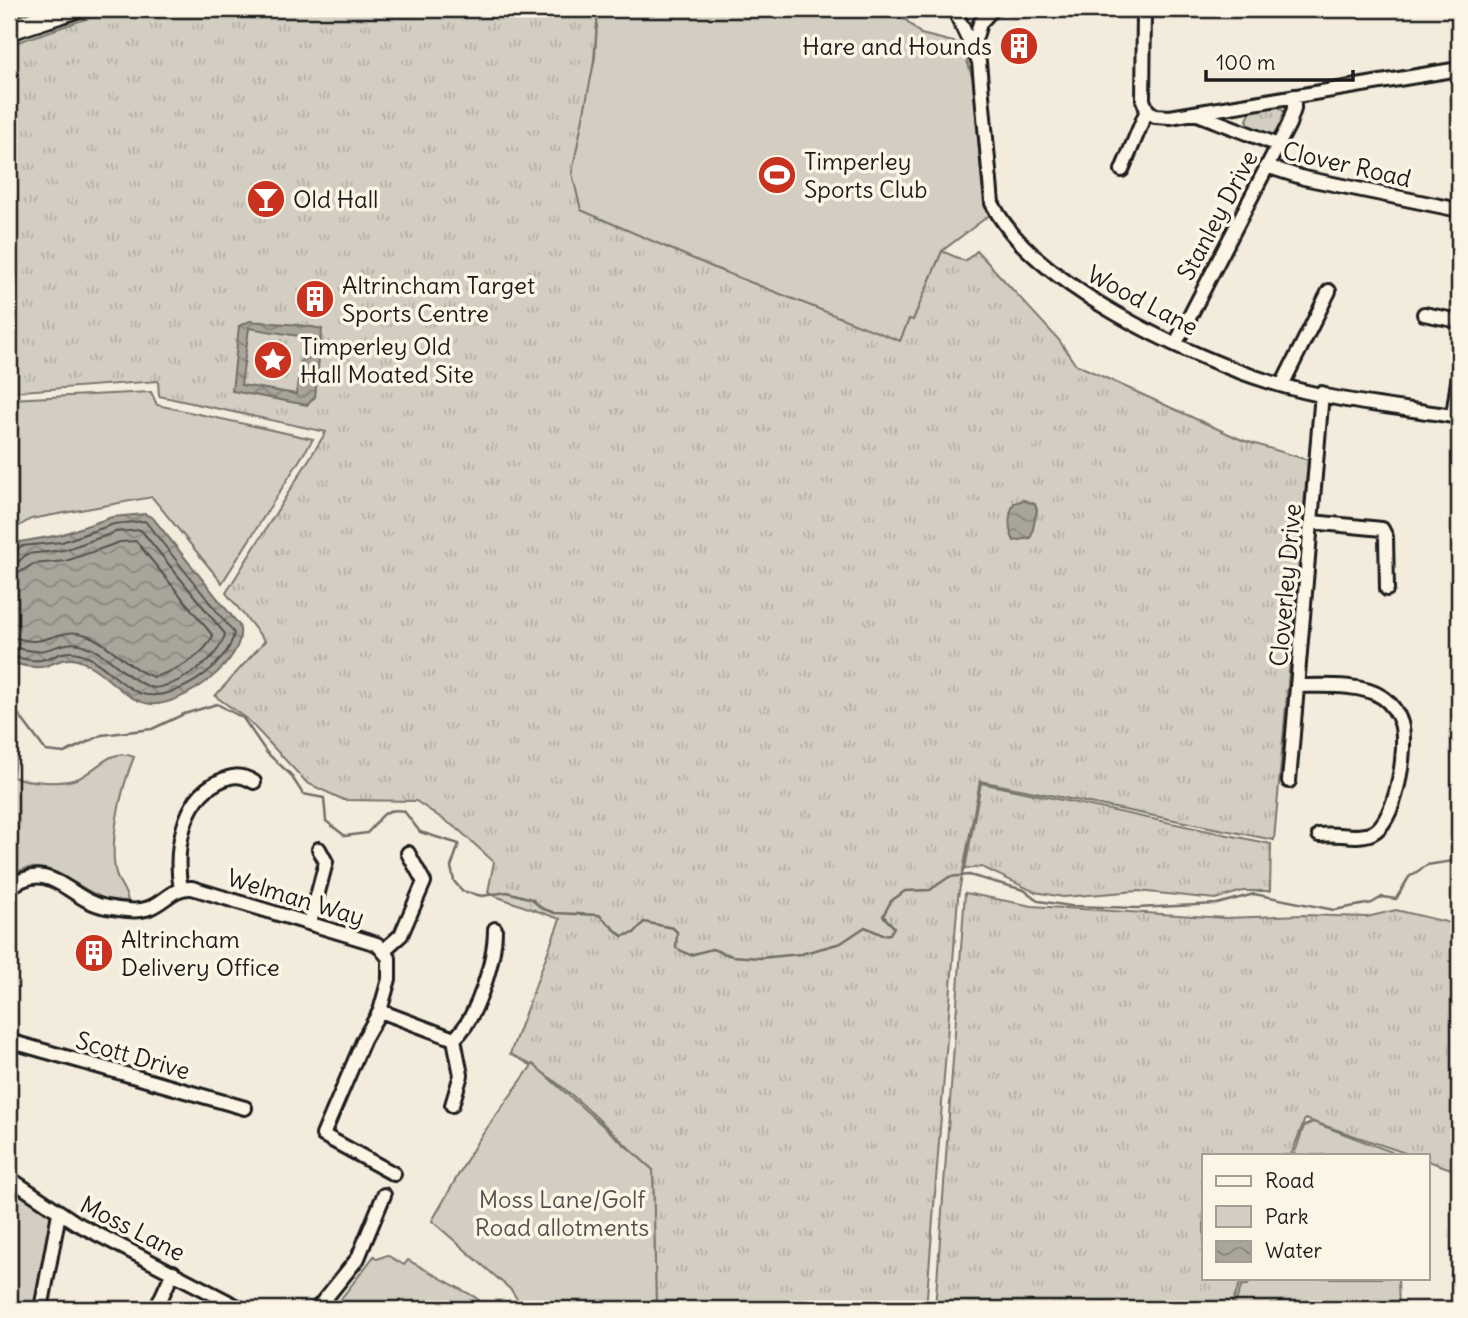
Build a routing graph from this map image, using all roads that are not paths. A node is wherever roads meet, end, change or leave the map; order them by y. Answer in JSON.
{"nodes":[{"id":1,"x":73,"y":9,"type":"edge"},
{"id":2,"x":954,"y":9,"type":"edge"},
{"id":3,"x":993,"y":9,"type":"edge"},
{"id":4,"x":1144,"y":9,"type":"edge"},
{"id":5,"x":9,"y":30,"type":"edge"},
{"id":6,"x":973,"y":47,"type":"junction"},
{"id":7,"x":1459,"y":69,"type":"edge"},
{"id":8,"x":1294,"y":96,"type":"junction"},
{"id":9,"x":1147,"y":110,"type":"junction"},
{"id":10,"x":1195,"y":112,"type":"junction"},
{"id":11,"x":1278,"y":145,"type":"junction"},
{"id":12,"x":1266,"y":166,"type":"junction"},
{"id":13,"x":1122,"y":170,"type":"dead end"},
{"id":14,"x":1459,"y":210,"type":"edge"},
{"id":15,"x":1329,"y":291,"type":"dead end"},
{"id":16,"x":1424,"y":314,"type":"dead end"},
{"id":17,"x":1459,"y":321,"type":"edge"},
{"id":18,"x":1176,"y":343,"type":"junction"},
{"id":19,"x":1459,"y":374,"type":"edge"},
{"id":20,"x":1282,"y":385,"type":"junction"},
{"id":21,"x":1322,"y":393,"type":"junction"},
{"id":22,"x":1456,"y":416,"type":"edge"},
{"id":23,"x":1312,"y":522,"type":"junction"},
{"id":24,"x":1387,"y":589,"type":"dead end"},
{"id":25,"x":1297,"y":686,"type":"junction"},
{"id":26,"x":1289,"y":781,"type":"dead end"},
{"id":27,"x":254,"y":782,"type":"dead end"},
{"id":28,"x":1320,"y":835,"type":"dead end"},
{"id":29,"x":319,"y":849,"type":"dead end"},
{"id":30,"x":408,"y":853,"type":"dead end"},
{"id":31,"x":9,"y":888,"type":"edge"},
{"id":32,"x":181,"y":889,"type":"junction"},
{"id":33,"x":310,"y":923,"type":"junction"},
{"id":34,"x":495,"y":929,"type":"dead end"},
{"id":35,"x":384,"y":950,"type":"junction"},
{"id":36,"x":380,"y":1011,"type":"junction"},
{"id":37,"x":454,"y":1039,"type":"junction"},
{"id":38,"x":9,"y":1041,"type":"edge"},
{"id":39,"x":452,"y":1105,"type":"dead end"},
{"id":40,"x":245,"y":1108,"type":"dead end"},
{"id":41,"x":394,"y":1174,"type":"dead end"},
{"id":42,"x":9,"y":1178,"type":"edge"},
{"id":43,"x":384,"y":1195,"type":"dead end"},
{"id":44,"x":59,"y":1213,"type":"junction"},
{"id":45,"x":173,"y":1272,"type":"junction"},
{"id":46,"x":41,"y":1309,"type":"edge"},
{"id":47,"x":156,"y":1309,"type":"edge"},
{"id":48,"x":242,"y":1309,"type":"edge"},
{"id":49,"x":317,"y":1309,"type":"edge"}],
"edges":[{"from":1,"to":5,"type":"highway"},
{"from":2,"to":6,"type":"street","name":"Wood Lane"},
{"from":3,"to":6,"type":"street"},
{"from":4,"to":9,"type":"street"},
{"from":6,"to":18,"type":"street","name":"Wood Lane"},
{"from":7,"to":8,"type":"street"},
{"from":8,"to":10,"type":"street"},
{"from":8,"to":11,"type":"street","name":"Stanley Drive"},
{"from":9,"to":10,"type":"street"},
{"from":9,"to":13,"type":"street"},
{"from":10,"to":11,"type":"street","name":"Stanley Drive"},
{"from":11,"to":12,"type":"street","name":"Stanley Drive"},
{"from":12,"to":14,"type":"street","name":"Clover Road"},
{"from":12,"to":18,"type":"street","name":"Stanley Drive"},
{"from":15,"to":20,"type":"street"},
{"from":16,"to":17,"type":"street"},
{"from":18,"to":20,"type":"street","name":"Wood Lane"},
{"from":19,"to":22,"type":"street"},
{"from":20,"to":21,"type":"street","name":"Wood Lane"},
{"from":21,"to":22,"type":"street","name":"Wood Lane"},
{"from":21,"to":23,"type":"street","name":"Cloverley Drive"},
{"from":23,"to":24,"type":"street"},
{"from":23,"to":25,"type":"street","name":"Cloverley Drive"},
{"from":25,"to":26,"type":"street","name":"Cloverley Drive"},
{"from":25,"to":28,"type":"street"},
{"from":27,"to":32,"type":"street"},
{"from":29,"to":33,"type":"street"},
{"from":30,"to":35,"type":"street"},
{"from":31,"to":32,"type":"street"},
{"from":32,"to":33,"type":"street","name":"Welman Way"},
{"from":33,"to":35,"type":"street","name":"Welman Way"},
{"from":34,"to":37,"type":"street"},
{"from":35,"to":36,"type":"street","name":"Welman Way"},
{"from":36,"to":37,"type":"street"},
{"from":36,"to":41,"type":"street","name":"Welman Way"},
{"from":37,"to":39,"type":"street"},
{"from":38,"to":40,"type":"street","name":"Scott Drive"},
{"from":42,"to":44,"type":"street","name":"Moss Lane"},
{"from":43,"to":49,"type":"street"},
{"from":44,"to":45,"type":"street","name":"Moss Lane"},
{"from":44,"to":46,"type":"street"},
{"from":45,"to":47,"type":"street"},
{"from":45,"to":48,"type":"street","name":"Moss Lane"}]}
